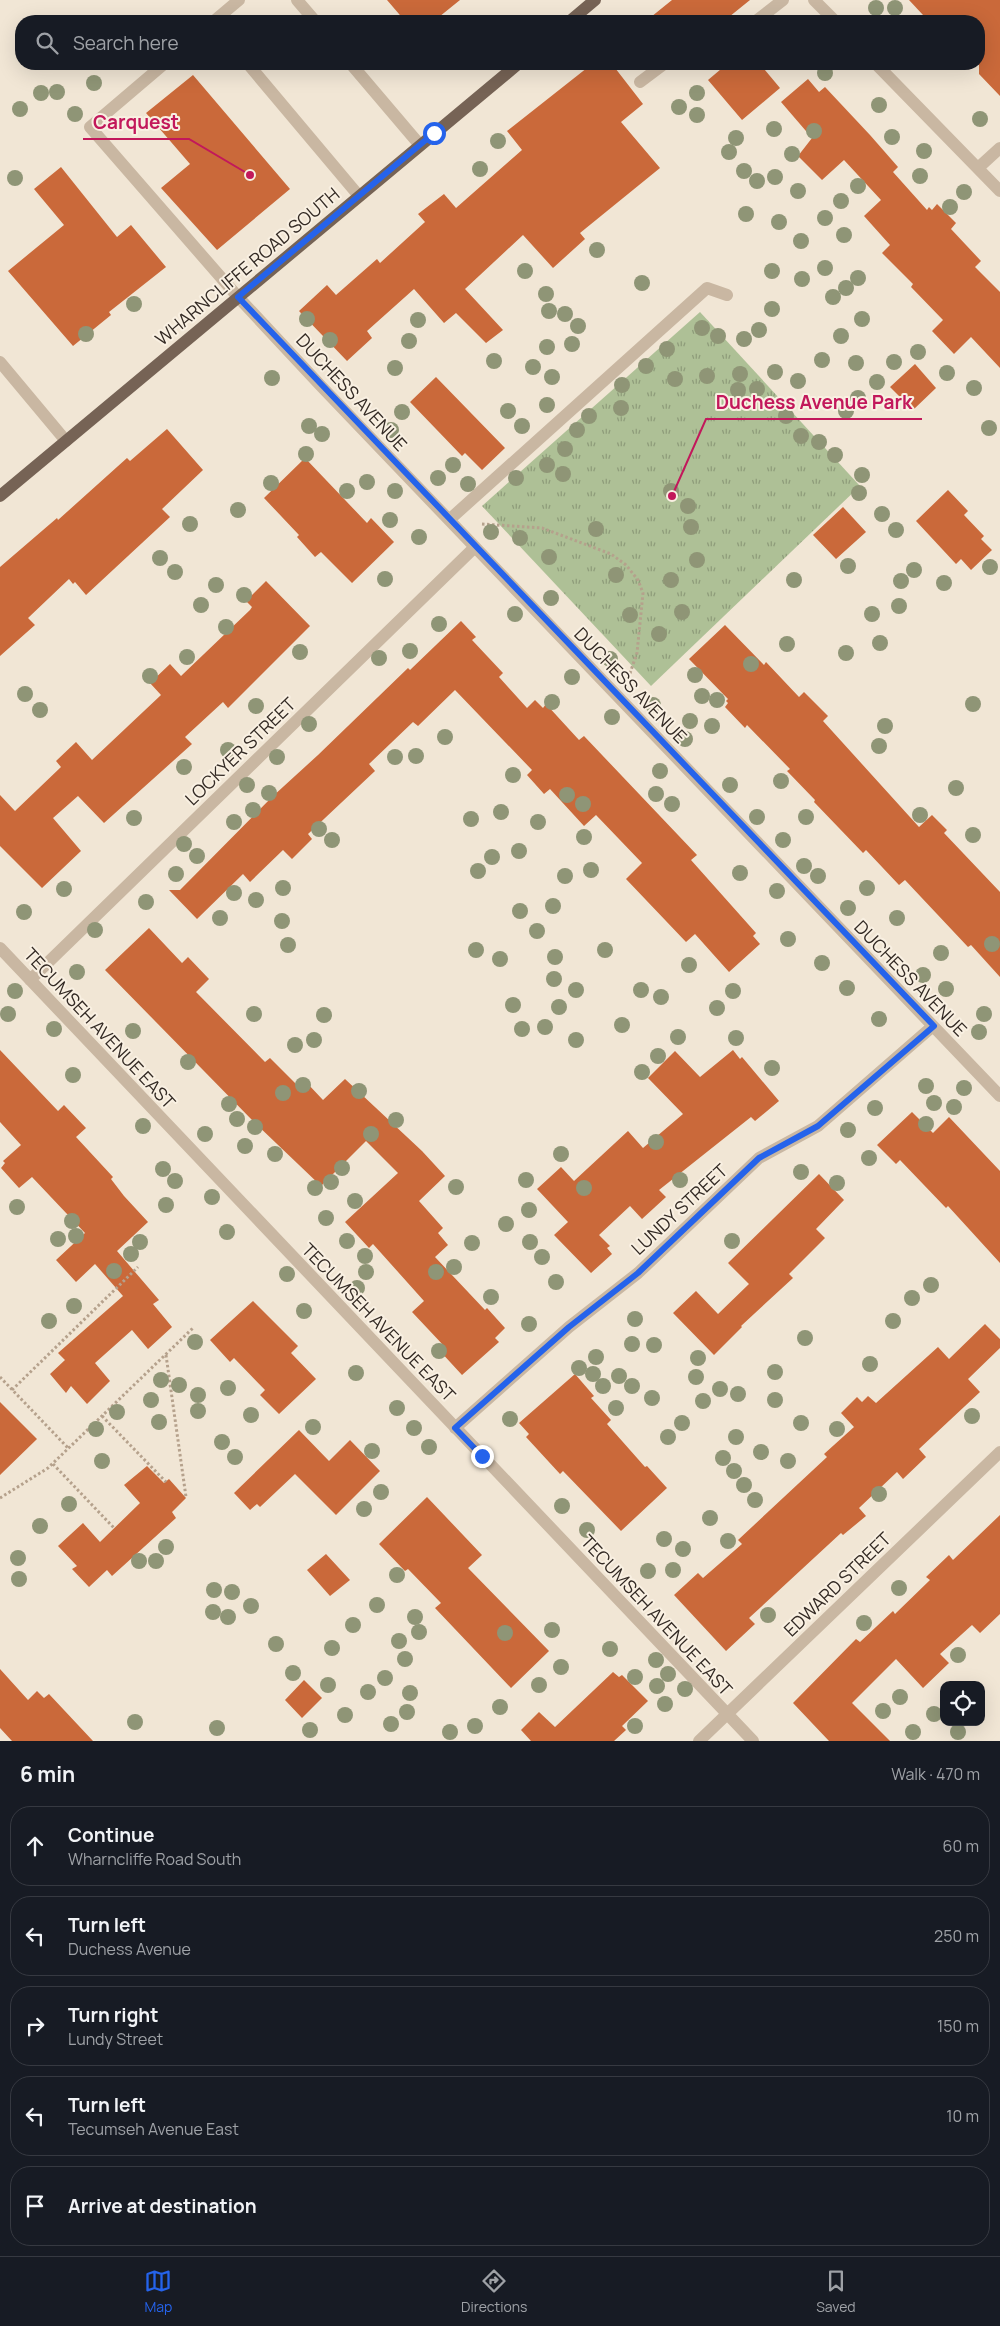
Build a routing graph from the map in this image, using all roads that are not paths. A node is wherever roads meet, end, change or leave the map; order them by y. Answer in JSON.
{"nodes":[{"id":1,"x":239,"y":0,"type":"edge"},
{"id":2,"x":297,"y":0,"type":"edge"},
{"id":3,"x":596,"y":0,"type":"edge"},
{"id":4,"x":783,"y":0,"type":"edge"},
{"id":5,"x":814,"y":0,"type":"edge"},
{"id":6,"x":221,"y":15,"type":"edge"},
{"id":7,"x":310,"y":15,"type":"edge"},
{"id":8,"x":577,"y":15,"type":"edge"},
{"id":9,"x":764,"y":15,"type":"edge"},
{"id":10,"x":829,"y":15,"type":"edge"},
{"id":11,"x":157,"y":70,"type":"edge"},
{"id":12,"x":253,"y":70,"type":"edge"},
{"id":13,"x":356,"y":70,"type":"edge"},
{"id":14,"x":511,"y":70,"type":"edge"},
{"id":15,"x":656,"y":70,"type":"edge"},
{"id":16,"x":882,"y":70,"type":"edge"},
{"id":17,"x":640,"y":82,"type":"dead end"},
{"id":18,"x":420,"y":144,"type":"junction"},
{"id":19,"x":1000,"y":148,"type":"edge"},
{"id":20,"x":978,"y":168,"type":"junction"},
{"id":21,"x":1000,"y":191,"type":"edge"},
{"id":22,"x":359,"y":196,"type":"junction"},
{"id":23,"x":726,"y":295,"type":"dead end"},
{"id":24,"x":238,"y":297,"type":"junction"},
{"id":25,"x":0,"y":362,"type":"edge"},
{"id":26,"x":66,"y":441,"type":"junction"},
{"id":27,"x":0,"y":496,"type":"edge"},
{"id":28,"x":450,"y":521,"type":"junction"},
{"id":29,"x":475,"y":547,"type":"junction"},
{"id":30,"x":0,"y":948,"type":"edge"},
{"id":31,"x":30,"y":980,"type":"junction"},
{"id":32,"x":934,"y":1026,"type":"junction"},
{"id":33,"x":1000,"y":1096,"type":"edge"},
{"id":34,"x":455,"y":1428,"type":"junction"},
{"id":35,"x":1000,"y":1452,"type":"edge"},
{"id":36,"x":727,"y":1714,"type":"junction"},
{"id":37,"x":698,"y":1741,"type":"edge"},
{"id":38,"x":753,"y":1741,"type":"edge"}],
"edges":[{"from":1,"to":6,"type":"street"},
{"from":2,"to":7,"type":"street"},
{"from":3,"to":8,"type":"main road"},
{"from":4,"to":9,"type":"street"},
{"from":5,"to":10,"type":"street"},
{"from":11,"to":24,"type":"street","name":"DUCHESS AVENUE"},
{"from":12,"to":22,"type":"street"},
{"from":13,"to":18,"type":"street"},
{"from":14,"to":18,"type":"main road","name":"WHARNCLIFFE ROAD SOUTH"},
{"from":15,"to":17,"type":"street"},
{"from":16,"to":20,"type":"street"},
{"from":18,"to":22,"type":"main road","name":"WHARNCLIFFE ROAD SOUTH"},
{"from":19,"to":20,"type":"street"},
{"from":20,"to":21,"type":"street"},
{"from":22,"to":24,"type":"main road","name":"WHARNCLIFFE ROAD SOUTH"},
{"from":23,"to":28,"type":"street"},
{"from":24,"to":26,"type":"main road","name":"WHARNCLIFFE ROAD SOUTH"},
{"from":24,"to":28,"type":"street","name":"DUCHESS AVENUE"},
{"from":25,"to":26,"type":"street"},
{"from":26,"to":27,"type":"main road","name":"WHARNCLIFFE ROAD SOUTH"},
{"from":28,"to":29,"type":"street","name":"DUCHESS AVENUE"},
{"from":29,"to":31,"type":"street","name":"LOCKYER STREET"},
{"from":29,"to":32,"type":"street","name":"DUCHESS AVENUE"},
{"from":30,"to":31,"type":"street","name":"TECUMSEH AVENUE EAST"},
{"from":31,"to":34,"type":"street","name":"TECUMSEH AVENUE EAST"},
{"from":32,"to":33,"type":"street","name":"DUCHESS AVENUE"},
{"from":32,"to":34,"type":"street","name":"LUNDY STREET"},
{"from":34,"to":36,"type":"street","name":"TECUMSEH AVENUE EAST"},
{"from":35,"to":36,"type":"street","name":"EDWARD STREET"},
{"from":36,"to":37,"type":"street","name":"EDWARD STREET"},
{"from":36,"to":38,"type":"street","name":"TECUMSEH AVENUE EAST"}]}
